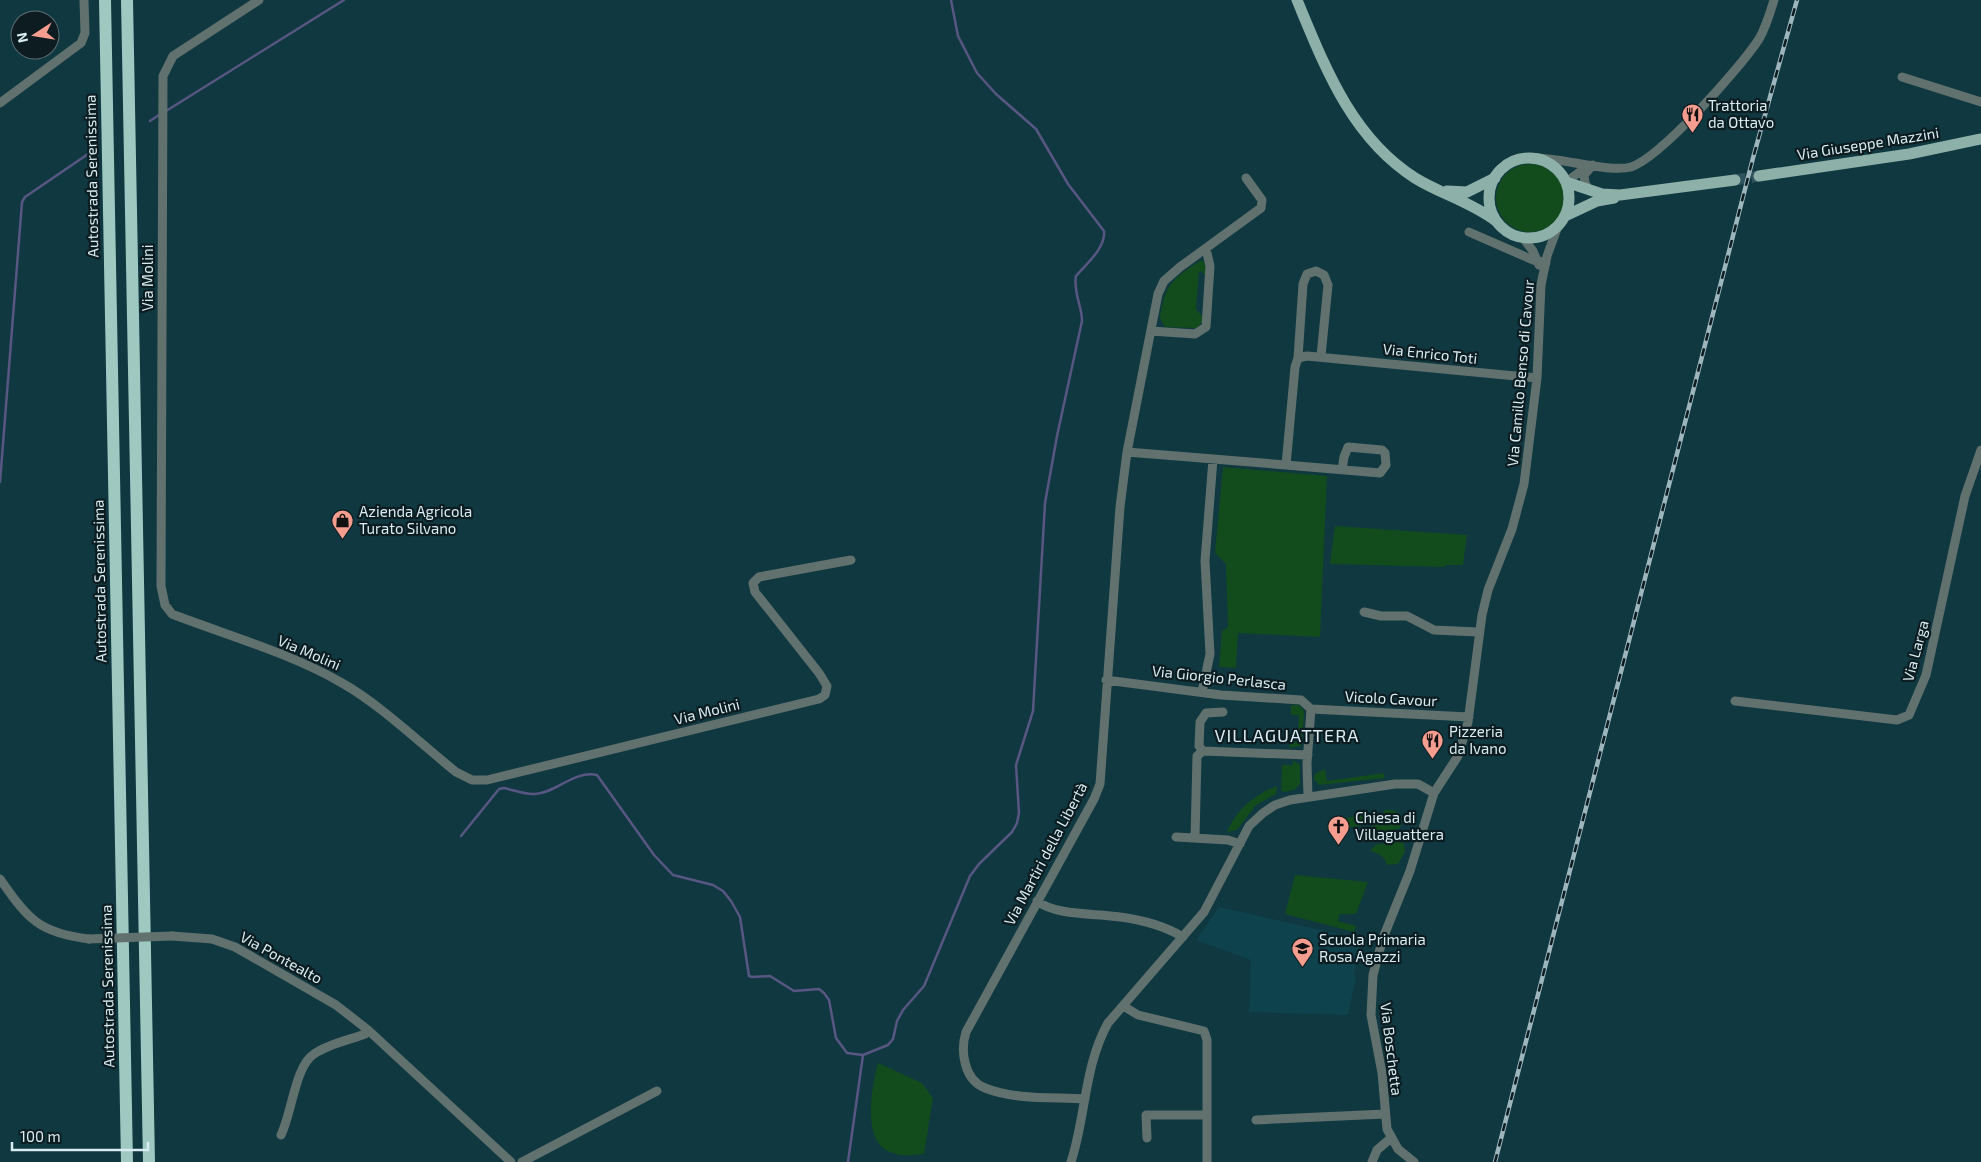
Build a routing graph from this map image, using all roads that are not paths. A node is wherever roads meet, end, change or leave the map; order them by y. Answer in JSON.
{"nodes":[{"id":1,"x":84,"y":0,"type":"edge"},
{"id":2,"x":105,"y":0,"type":"edge"},
{"id":3,"x":128,"y":0,"type":"edge"},
{"id":4,"x":259,"y":0,"type":"edge"},
{"id":5,"x":1297,"y":0,"type":"edge"},
{"id":6,"x":1774,"y":0,"type":"edge"},
{"id":7,"x":1902,"y":77,"type":"dead end"},
{"id":8,"x":0,"y":102,"type":"edge"},
{"id":9,"x":1981,"y":102,"type":"edge"},
{"id":10,"x":1981,"y":139,"type":"edge"},
{"id":11,"x":1533,"y":158,"type":"junction"},
{"id":12,"x":1593,"y":165,"type":"junction"},
{"id":13,"x":1759,"y":176,"type":"tunnel mouth"},
{"id":14,"x":1246,"y":178,"type":"dead end"},
{"id":15,"x":1495,"y":178,"type":"junction"},
{"id":16,"x":1735,"y":180,"type":"tunnel mouth"},
{"id":17,"x":1566,"y":182,"type":"junction"},
{"id":18,"x":1438,"y":190,"type":"junction"},
{"id":19,"x":1589,"y":190,"type":"junction"},
{"id":20,"x":1620,"y":195,"type":"junction"},
{"id":21,"x":1565,"y":216,"type":"junction"},
{"id":22,"x":1496,"y":220,"type":"junction"},
{"id":23,"x":1558,"y":226,"type":"junction"},
{"id":24,"x":1469,"y":232,"type":"dead end"},
{"id":25,"x":1524,"y":238,"type":"junction"},
{"id":26,"x":1206,"y":248,"type":"junction"},
{"id":27,"x":1542,"y":263,"type":"junction"},
{"id":28,"x":1151,"y":330,"type":"junction"},
{"id":29,"x":1321,"y":356,"type":"junction"},
{"id":30,"x":1298,"y":358,"type":"junction"},
{"id":31,"x":1536,"y":378,"type":"junction"},
{"id":32,"x":1981,"y":450,"type":"edge"},
{"id":33,"x":1127,"y":452,"type":"junction"},
{"id":34,"x":1213,"y":460,"type":"junction"},
{"id":35,"x":1286,"y":465,"type":"junction"},
{"id":36,"x":1342,"y":470,"type":"junction"},
{"id":37,"x":851,"y":560,"type":"dead end"},
{"id":38,"x":1364,"y":612,"type":"dead end"},
{"id":39,"x":1478,"y":632,"type":"junction"},
{"id":40,"x":1106,"y":680,"type":"junction"},
{"id":41,"x":1202,"y":692,"type":"junction"},
{"id":42,"x":1735,"y":701,"type":"dead end"},
{"id":43,"x":1310,"y":709,"type":"junction"},
{"id":44,"x":1223,"y":712,"type":"dead end"},
{"id":45,"x":1469,"y":717,"type":"junction"},
{"id":46,"x":1203,"y":751,"type":"junction"},
{"id":47,"x":1308,"y":755,"type":"junction"},
{"id":48,"x":1434,"y":793,"type":"junction"},
{"id":49,"x":1308,"y":797,"type":"junction"},
{"id":50,"x":1176,"y":837,"type":"dead end"},
{"id":51,"x":1195,"y":838,"type":"junction"},
{"id":52,"x":1240,"y":844,"type":"junction"},
{"id":53,"x":0,"y":879,"type":"edge"},
{"id":54,"x":1037,"y":901,"type":"junction"},
{"id":55,"x":1183,"y":937,"type":"junction"},
{"id":56,"x":1125,"y":1006,"type":"junction"},
{"id":57,"x":368,"y":1030,"type":"junction"},
{"id":58,"x":657,"y":1091,"type":"dead end"},
{"id":59,"x":1085,"y":1099,"type":"junction"},
{"id":60,"x":1385,"y":1114,"type":"junction"},
{"id":61,"x":1207,"y":1116,"type":"junction"},
{"id":62,"x":1256,"y":1120,"type":"dead end"},
{"id":63,"x":282,"y":1135,"type":"dead end"},
{"id":64,"x":1146,"y":1138,"type":"dead end"},
{"id":65,"x":1391,"y":1138,"type":"junction"},
{"id":66,"x":127,"y":1162,"type":"edge"},
{"id":67,"x":149,"y":1162,"type":"edge"},
{"id":68,"x":511,"y":1162,"type":"edge"},
{"id":69,"x":522,"y":1162,"type":"edge"},
{"id":70,"x":1071,"y":1162,"type":"edge"},
{"id":71,"x":1207,"y":1162,"type":"edge"},
{"id":72,"x":1372,"y":1162,"type":"edge"},
{"id":73,"x":1414,"y":1162,"type":"edge"}],
"edges":[{"from":1,"to":8,"type":"street"},
{"from":2,"to":66,"type":"highway","name":"Autostrada Serenissima"},
{"from":3,"to":67,"type":"highway"},
{"from":4,"to":37,"type":"street","name":"Via Molini"},
{"from":5,"to":18,"type":"main road"},
{"from":6,"to":12,"type":"street"},
{"from":7,"to":9,"type":"street"},
{"from":10,"to":13,"type":"main road","name":"Via Giuseppe Mazzini"},
{"from":11,"to":12,"type":"street"},
{"from":11,"to":15,"type":"main road"},
{"from":11,"to":17,"type":"main road"},
{"from":12,"to":17,"type":"street"},
{"from":12,"to":19,"type":"street"},
{"from":14,"to":26,"type":"street","name":"Via Martiri della Libertà"},
{"from":15,"to":18,"type":"main road"},
{"from":15,"to":22,"type":"main road"},
{"from":16,"to":20,"type":"main road"},
{"from":17,"to":19,"type":"main road"},
{"from":17,"to":21,"type":"main road"},
{"from":18,"to":22,"type":"main road"},
{"from":19,"to":20,"type":"main road"},
{"from":20,"to":21,"type":"main road"},
{"from":21,"to":23,"type":"main road"},
{"from":22,"to":25,"type":"main road"},
{"from":23,"to":25,"type":"main road"},
{"from":23,"to":27,"type":"street","name":"Via Camillo Benso di Cavour"},
{"from":24,"to":27,"type":"street"},
{"from":25,"to":27,"type":"street"},
{"from":26,"to":28,"type":"street","name":"Via Martiri della Libertà"},
{"from":26,"to":28,"type":"street"},
{"from":27,"to":31,"type":"street","name":"Via Camillo Benso di Cavour"},
{"from":28,"to":33,"type":"street","name":"Via Martiri della Libertà"},
{"from":29,"to":30,"type":"street","name":"Via Enrico Toti"},
{"from":29,"to":30,"type":"street"},
{"from":29,"to":31,"type":"street","name":"Via Enrico Toti"},
{"from":30,"to":35,"type":"street"},
{"from":31,"to":39,"type":"street","name":"Via Camillo Benso di Cavour"},
{"from":32,"to":42,"type":"street","name":"Via Larga"},
{"from":33,"to":34,"type":"street"},
{"from":33,"to":40,"type":"street","name":"Via Martiri della Libertà"},
{"from":34,"to":35,"type":"street"},
{"from":34,"to":41,"type":"street"},
{"from":35,"to":36,"type":"street"},
{"from":36,"to":36,"type":"street"},
{"from":38,"to":39,"type":"street"},
{"from":39,"to":45,"type":"street","name":"Via Camillo Benso di Cavour"},
{"from":40,"to":41,"type":"street","name":"Via Giorgio Perlasca"},
{"from":40,"to":54,"type":"street","name":"Via Martiri della Libertà"},
{"from":41,"to":43,"type":"street","name":"Via Giorgio Perlasca"},
{"from":43,"to":45,"type":"street","name":"Vicolo Cavour"},
{"from":43,"to":47,"type":"street"},
{"from":44,"to":46,"type":"street"},
{"from":45,"to":48,"type":"street","name":"Via Camillo Benso di Cavour"},
{"from":46,"to":47,"type":"street"},
{"from":46,"to":51,"type":"street"},
{"from":47,"to":49,"type":"street"},
{"from":48,"to":49,"type":"street"},
{"from":48,"to":60,"type":"street","name":"Via Boschetta"},
{"from":49,"to":52,"type":"street"},
{"from":50,"to":51,"type":"street"},
{"from":51,"to":52,"type":"street"},
{"from":52,"to":55,"type":"street"},
{"from":53,"to":57,"type":"street","name":"Via Pontealto","bridge":true},
{"from":54,"to":55,"type":"street"},
{"from":54,"to":59,"type":"street","name":"Via Martiri della Libertà"},
{"from":55,"to":56,"type":"street"},
{"from":56,"to":59,"type":"street"},
{"from":56,"to":61,"type":"street"},
{"from":57,"to":63,"type":"street"},
{"from":57,"to":68,"type":"street","name":"Via Pontealto"},
{"from":58,"to":69,"type":"street"},
{"from":59,"to":70,"type":"street"},
{"from":60,"to":62,"type":"street"},
{"from":60,"to":65,"type":"street","name":"Via Boschetta"},
{"from":61,"to":64,"type":"street"},
{"from":61,"to":71,"type":"street"},
{"from":65,"to":72,"type":"street"},
{"from":65,"to":73,"type":"street","name":"Via Boschetta"}]}
